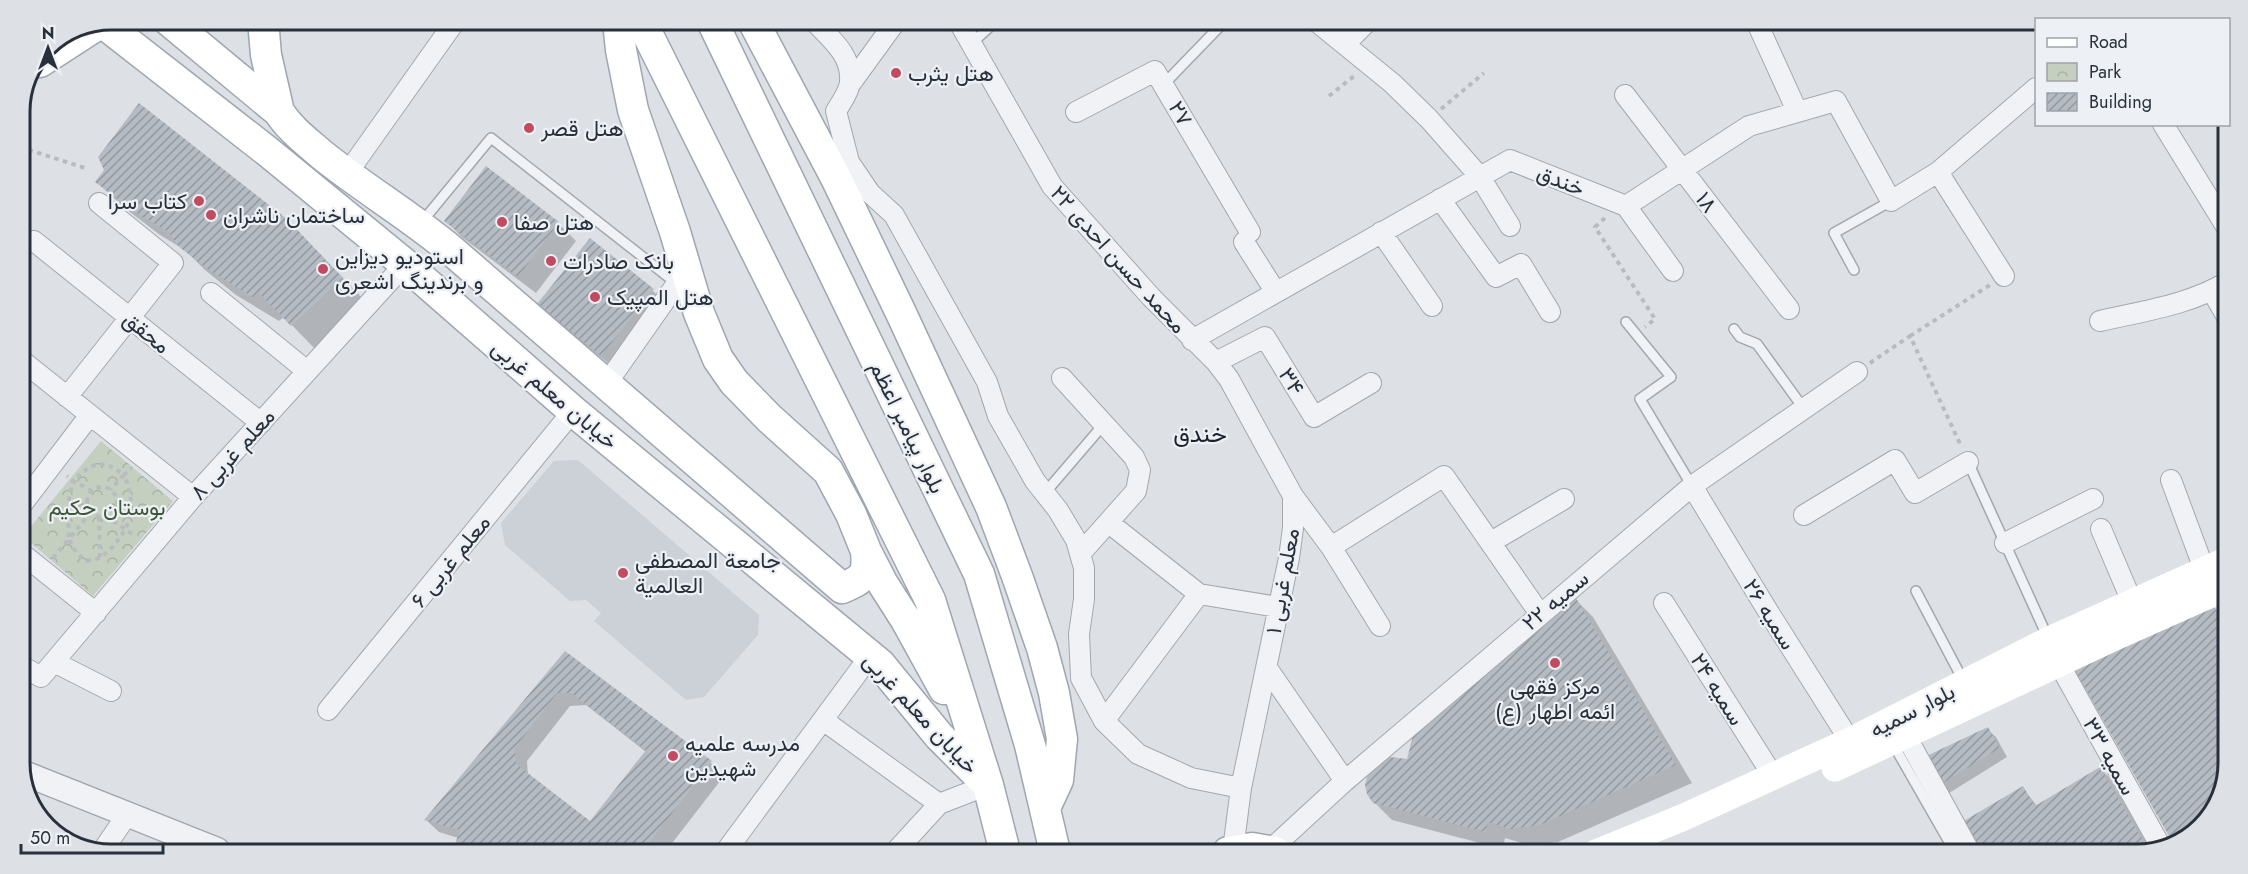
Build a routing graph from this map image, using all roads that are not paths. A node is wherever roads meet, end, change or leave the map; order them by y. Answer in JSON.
{"nodes":[{"id":1,"x":112,"y":30,"type":"edge"},
{"id":2,"x":180,"y":30,"type":"edge"},
{"id":3,"x":264,"y":30,"type":"edge"},
{"id":4,"x":449,"y":30,"type":"edge"},
{"id":5,"x":619,"y":30,"type":"edge"},
{"id":6,"x":645,"y":30,"type":"edge"},
{"id":7,"x":716,"y":30,"type":"edge"},
{"id":8,"x":758,"y":30,"type":"edge"},
{"id":9,"x":822,"y":30,"type":"edge"},
{"id":10,"x":889,"y":30,"type":"edge"},
{"id":11,"x":964,"y":30,"type":"edge"},
{"id":12,"x":986,"y":30,"type":"edge"},
{"id":13,"x":1216,"y":30,"type":"edge"},
{"id":14,"x":1327,"y":30,"type":"edge"},
{"id":15,"x":1358,"y":30,"type":"edge"},
{"id":16,"x":1762,"y":30,"type":"edge"},
{"id":17,"x":80,"y":36,"type":"edge"},
{"id":18,"x":972,"y":43,"type":"junction"},
{"id":19,"x":1345,"y":44,"type":"junction"},
{"id":20,"x":60,"y":49,"type":"edge"},
{"id":21,"x":850,"y":83,"type":"junction"},
{"id":22,"x":1164,"y":84,"type":"junction"},
{"id":23,"x":2035,"y":90,"type":"edge"},
{"id":24,"x":1625,"y":95,"type":"dead end"},
{"id":25,"x":1797,"y":111,"type":"junction"},
{"id":26,"x":279,"y":112,"type":"junction"},
{"id":27,"x":1076,"y":112,"type":"dead end"},
{"id":28,"x":2164,"y":126,"type":"edge"},
{"id":29,"x":1682,"y":169,"type":"junction"},
{"id":30,"x":1938,"y":172,"type":"junction"},
{"id":31,"x":346,"y":175,"type":"junction"},
{"id":32,"x":1480,"y":177,"type":"junction"},
{"id":33,"x":1440,"y":199,"type":"junction"},
{"id":34,"x":1891,"y":201,"type":"junction"},
{"id":35,"x":99,"y":203,"type":"dead end"},
{"id":36,"x":1624,"y":205,"type":"junction"},
{"id":37,"x":2218,"y":209,"type":"edge"},
{"id":38,"x":420,"y":224,"type":"junction"},
{"id":39,"x":1510,"y":226,"type":"dead end"},
{"id":40,"x":1381,"y":232,"type":"junction"},
{"id":41,"x":34,"y":241,"type":"dead end"},
{"id":42,"x":405,"y":264,"type":"junction"},
{"id":43,"x":1854,"y":270,"type":"dead end"},
{"id":44,"x":1673,"y":271,"type":"dead end"},
{"id":45,"x":682,"y":276,"type":"junction"},
{"id":46,"x":2004,"y":276,"type":"road end"},
{"id":47,"x":2218,"y":288,"type":"edge"},
{"id":48,"x":1275,"y":291,"type":"junction"},
{"id":49,"x":211,"y":293,"type":"dead end"},
{"id":50,"x":1432,"y":306,"type":"dead end"},
{"id":51,"x":1788,"y":309,"type":"dead end"},
{"id":52,"x":1550,"y":312,"type":"dead end"},
{"id":53,"x":131,"y":319,"type":"junction"},
{"id":54,"x":2100,"y":321,"type":"dead end"},
{"id":55,"x":1626,"y":322,"type":"dead end"},
{"id":56,"x":1734,"y":328,"type":"dead end"},
{"id":57,"x":1192,"y":340,"type":"junction"},
{"id":58,"x":1216,"y":362,"type":"junction"},
{"id":59,"x":30,"y":367,"type":"edge"},
{"id":60,"x":307,"y":371,"type":"junction"},
{"id":61,"x":1857,"y":372,"type":"road end"},
{"id":62,"x":1062,"y":378,"type":"dead end"},
{"id":63,"x":607,"y":383,"type":"junction"},
{"id":64,"x":1371,"y":383,"type":"dead end"},
{"id":65,"x":67,"y":397,"type":"junction"},
{"id":66,"x":1804,"y":409,"type":"junction"},
{"id":67,"x":573,"y":411,"type":"junction"},
{"id":68,"x":90,"y":415,"type":"junction"},
{"id":69,"x":261,"y":423,"type":"junction"},
{"id":70,"x":1104,"y":424,"type":"junction"},
{"id":71,"x":1968,"y":462,"type":"joint"},
{"id":72,"x":2171,"y":480,"type":"dead end"},
{"id":73,"x":1692,"y":486,"type":"junction"},
{"id":74,"x":30,"y":494,"type":"edge"},
{"id":75,"x":1044,"y":494,"type":"junction"},
{"id":76,"x":1293,"y":496,"type":"junction"},
{"id":77,"x":193,"y":497,"type":"junction"},
{"id":78,"x":2093,"y":498,"type":"dead end"},
{"id":79,"x":1564,"y":499,"type":"dead end"},
{"id":80,"x":1804,"y":515,"type":"dead end"},
{"id":81,"x":1109,"y":523,"type":"junction"},
{"id":82,"x":2101,"y":529,"type":"dead end"},
{"id":83,"x":1491,"y":542,"type":"junction"},
{"id":84,"x":2005,"y":543,"type":"junction"},
{"id":85,"x":1331,"y":547,"type":"junction"},
{"id":86,"x":866,"y":551,"type":"junction"},
{"id":87,"x":1080,"y":554,"type":"junction"},
{"id":88,"x":30,"y":560,"type":"edge"},
{"id":89,"x":2218,"y":578,"type":"edge"},
{"id":90,"x":833,"y":580,"type":"junction"},
{"id":91,"x":2218,"y":582,"type":"edge"},
{"id":92,"x":2218,"y":583,"type":"edge"},
{"id":93,"x":1916,"y":591,"type":"dead end"},
{"id":94,"x":1199,"y":594,"type":"junction"},
{"id":95,"x":803,"y":601,"type":"junction"},
{"id":96,"x":2132,"y":602,"type":"junction"},
{"id":97,"x":1664,"y":603,"type":"dead end"},
{"id":98,"x":1278,"y":607,"type":"junction"},
{"id":99,"x":96,"y":613,"type":"junction"},
{"id":100,"x":1540,"y":614,"type":"junction"},
{"id":101,"x":1380,"y":626,"type":"dead end"},
{"id":102,"x":2054,"y":652,"type":"junction"},
{"id":103,"x":870,"y":656,"type":"junction"},
{"id":104,"x":30,"y":667,"type":"edge"},
{"id":105,"x":1267,"y":668,"type":"junction"},
{"id":106,"x":47,"y":670,"type":"junction"},
{"id":107,"x":1965,"y":684,"type":"junction"},
{"id":108,"x":111,"y":691,"type":"dead end"},
{"id":109,"x":327,"y":710,"type":"dead end"},
{"id":110,"x":823,"y":720,"type":"junction"},
{"id":111,"x":1104,"y":721,"type":"junction"},
{"id":112,"x":1899,"y":740,"type":"junction"},
{"id":113,"x":973,"y":741,"type":"junction"},
{"id":114,"x":1850,"y":741,"type":"junction"},
{"id":115,"x":32,"y":776,"type":"edge"},
{"id":116,"x":1773,"y":776,"type":"junction"},
{"id":117,"x":1345,"y":781,"type":"junction"},
{"id":118,"x":988,"y":785,"type":"junction"},
{"id":119,"x":1241,"y":788,"type":"junction"},
{"id":120,"x":939,"y":804,"type":"junction"},
{"id":121,"x":1045,"y":808,"type":"junction"},
{"id":122,"x":127,"y":815,"type":"junction"},
{"id":123,"x":2158,"y":841,"type":"edge"},
{"id":124,"x":108,"y":844,"type":"edge"},
{"id":125,"x":202,"y":844,"type":"edge"},
{"id":126,"x":731,"y":844,"type":"edge"},
{"id":127,"x":903,"y":844,"type":"edge"},
{"id":128,"x":1003,"y":844,"type":"edge"},
{"id":129,"x":1053,"y":844,"type":"edge"},
{"id":130,"x":1232,"y":844,"type":"edge"},
{"id":131,"x":1280,"y":844,"type":"edge"},
{"id":132,"x":1618,"y":844,"type":"edge"},
{"id":133,"x":1665,"y":844,"type":"edge"},
{"id":134,"x":1951,"y":844,"type":"edge"},
{"id":135,"x":1965,"y":844,"type":"edge"}],
"edges":[{"from":1,"to":42,"type":"main road","name":"خیابان معلم غربی"},
{"from":2,"to":26,"type":"main road","name":"خیابان معلم غربی"},
{"from":3,"to":26,"type":"main road"},
{"from":4,"to":31,"type":"street"},
{"from":5,"to":45,"type":"main road"},
{"from":6,"to":113,"type":"main road"},
{"from":7,"to":121,"type":"main road","name":"بلوار پیامبر اعظم"},
{"from":8,"to":121,"type":"main road"},
{"from":9,"to":21,"type":"street"},
{"from":10,"to":21,"type":"street"},
{"from":11,"to":18,"type":"street","name":"۲۲ محمد حسن احدی"},
{"from":12,"to":18,"type":"lane"},
{"from":13,"to":22,"type":"lane"},
{"from":14,"to":19,"type":"street"},
{"from":15,"to":19,"type":"street"},
{"from":16,"to":25,"type":"street"},
{"from":17,"to":20,"type":"main road"},
{"from":18,"to":57,"type":"street","name":"۲۲ محمد حسن احدی"},
{"from":19,"to":32,"type":"street"},
{"from":21,"to":75,"type":"street"},
{"from":22,"to":27,"type":"street","name":"۲۷"},
{"from":22,"to":48,"type":"street","name":"۲۷"},
{"from":23,"to":30,"type":"street"},
{"from":24,"to":29,"type":"street","name":"۱۸"},
{"from":25,"to":29,"type":"street"},
{"from":25,"to":34,"type":"street"},
{"from":26,"to":31,"type":"main road","name":"خیابان معلم غربی"},
{"from":28,"to":37,"type":"street"},
{"from":29,"to":36,"type":"street"},
{"from":29,"to":51,"type":"street","name":"۱۸"},
{"from":30,"to":34,"type":"street"},
{"from":30,"to":46,"type":"street"},
{"from":31,"to":38,"type":"main road","name":"خیابان معلم غربی"},
{"from":32,"to":33,"type":"street","name":"خندق"},
{"from":32,"to":36,"type":"street","name":"خندق"},
{"from":32,"to":39,"type":"street"},
{"from":33,"to":40,"type":"street","name":"خندق"},
{"from":33,"to":52,"type":"street"},
{"from":34,"to":43,"type":"lane"},
{"from":35,"to":53,"type":"street"},
{"from":36,"to":44,"type":"street"},
{"from":38,"to":45,"type":"lane"},
{"from":38,"to":63,"type":"main road","name":"خیابان معلم غربی"},
{"from":40,"to":48,"type":"street","name":"خندق"},
{"from":40,"to":50,"type":"street"},
{"from":41,"to":53,"type":"street","name":"محقق"},
{"from":42,"to":60,"type":"street","name":"معلم غربی ۸"},
{"from":42,"to":67,"type":"main road","name":"خیابان معلم غربی"},
{"from":45,"to":63,"type":"street"},
{"from":45,"to":86,"type":"main road"},
{"from":47,"to":54,"type":"street"},
{"from":48,"to":57,"type":"street","name":"خندق"},
{"from":49,"to":60,"type":"street"},
{"from":53,"to":65,"type":"street"},
{"from":53,"to":69,"type":"street","name":"محقق"},
{"from":55,"to":73,"type":"lane"},
{"from":56,"to":66,"type":"lane"},
{"from":57,"to":58,"type":"street","name":"معلم غربی ۱"},
{"from":58,"to":64,"type":"street","name":"۳۴"},
{"from":58,"to":76,"type":"street","name":"معلم غربی ۱"},
{"from":59,"to":65,"type":"street"},
{"from":60,"to":69,"type":"street","name":"معلم غربی ۸"},
{"from":61,"to":66,"type":"street","name":"سمیه ۲۲"},
{"from":62,"to":70,"type":"street"},
{"from":63,"to":90,"type":"main road","name":"خیابان معلم غربی"},
{"from":65,"to":68,"type":"street"},
{"from":66,"to":73,"type":"street","name":"سمیه ۲۲"},
{"from":67,"to":95,"type":"main road","name":"خیابان معلم غربی"},
{"from":67,"to":109,"type":"street","name":"معلم غربی ۶"},
{"from":68,"to":74,"type":"street"},
{"from":68,"to":77,"type":"street"},
{"from":69,"to":77,"type":"street","name":"معلم غربی ۸"},
{"from":70,"to":75,"type":"lane"},
{"from":70,"to":81,"type":"street"},
{"from":71,"to":80,"type":"street"},
{"from":71,"to":84,"type":"lane"},
{"from":72,"to":89,"type":"street"},
{"from":73,"to":100,"type":"street","name":"سمیه ۲۲"},
{"from":73,"to":114,"type":"street","name":"سمیه ۲۶"},
{"from":75,"to":87,"type":"street"},
{"from":76,"to":85,"type":"street"},
{"from":76,"to":98,"type":"street","name":"معلم غربی ۱"},
{"from":77,"to":99,"type":"street","name":"معلم غربی ۸"},
{"from":78,"to":84,"type":"street"},
{"from":79,"to":83,"type":"street"},
{"from":81,"to":87,"type":"street"},
{"from":81,"to":94,"type":"street"},
{"from":82,"to":96,"type":"street"},
{"from":83,"to":85,"type":"street"},
{"from":83,"to":100,"type":"street"},
{"from":84,"to":102,"type":"lane"},
{"from":85,"to":101,"type":"street"},
{"from":86,"to":90,"type":"main road"},
{"from":86,"to":113,"type":"main road"},
{"from":87,"to":111,"type":"street"},
{"from":88,"to":99,"type":"street"},
{"from":90,"to":95,"type":"main road"},
{"from":91,"to":96,"type":"main road","name":"بلوار سمیه"},
{"from":92,"to":102,"type":"main road","name":"بلوار سمیه"},
{"from":93,"to":107,"type":"lane"},
{"from":94,"to":98,"type":"street"},
{"from":94,"to":111,"type":"street"},
{"from":95,"to":103,"type":"main road","name":"خیابان معلم غربی"},
{"from":96,"to":102,"type":"main road","name":"بلوار سمیه"},
{"from":97,"to":116,"type":"street","name":"سمیه ۲۴"},
{"from":98,"to":105,"type":"street","name":"معلم غربی ۱"},
{"from":99,"to":106,"type":"street","name":"معلم غربی ۸"},
{"from":100,"to":117,"type":"street","name":"سمیه ۲۲"},
{"from":102,"to":107,"type":"main road","name":"بلوار سمیه"},
{"from":102,"to":112,"type":"main road","name":"بلوار سمیه"},
{"from":102,"to":123,"type":"street","name":"سمیه ۳۳"},
{"from":103,"to":110,"type":"street"},
{"from":103,"to":118,"type":"main road","name":"خیابان معلم غربی"},
{"from":104,"to":106,"type":"street"},
{"from":105,"to":117,"type":"street"},
{"from":105,"to":119,"type":"street","name":"معلم غربی ۱"},
{"from":106,"to":108,"type":"street"},
{"from":107,"to":114,"type":"main road","name":"بلوار سمیه"},
{"from":110,"to":120,"type":"street"},
{"from":110,"to":126,"type":"street"},
{"from":111,"to":119,"type":"street"},
{"from":112,"to":133,"type":"main road","name":"بلوار سمیه"},
{"from":112,"to":134,"type":"lane"},
{"from":112,"to":135,"type":"street"},
{"from":113,"to":118,"type":"main road"},
{"from":114,"to":116,"type":"main road","name":"بلوار سمیه"},
{"from":115,"to":122,"type":"street"},
{"from":116,"to":132,"type":"main road","name":"بلوار سمیه"},
{"from":117,"to":131,"type":"street","name":"سمیه ۲۲"},
{"from":118,"to":120,"type":"street"},
{"from":118,"to":128,"type":"main road"},
{"from":119,"to":130,"type":"street","name":"معلم غربی ۱"},
{"from":120,"to":127,"type":"street"},
{"from":121,"to":129,"type":"main road","name":"بلوار پیامبر اعظم"},
{"from":122,"to":124,"type":"street"},
{"from":122,"to":125,"type":"street"}]}
